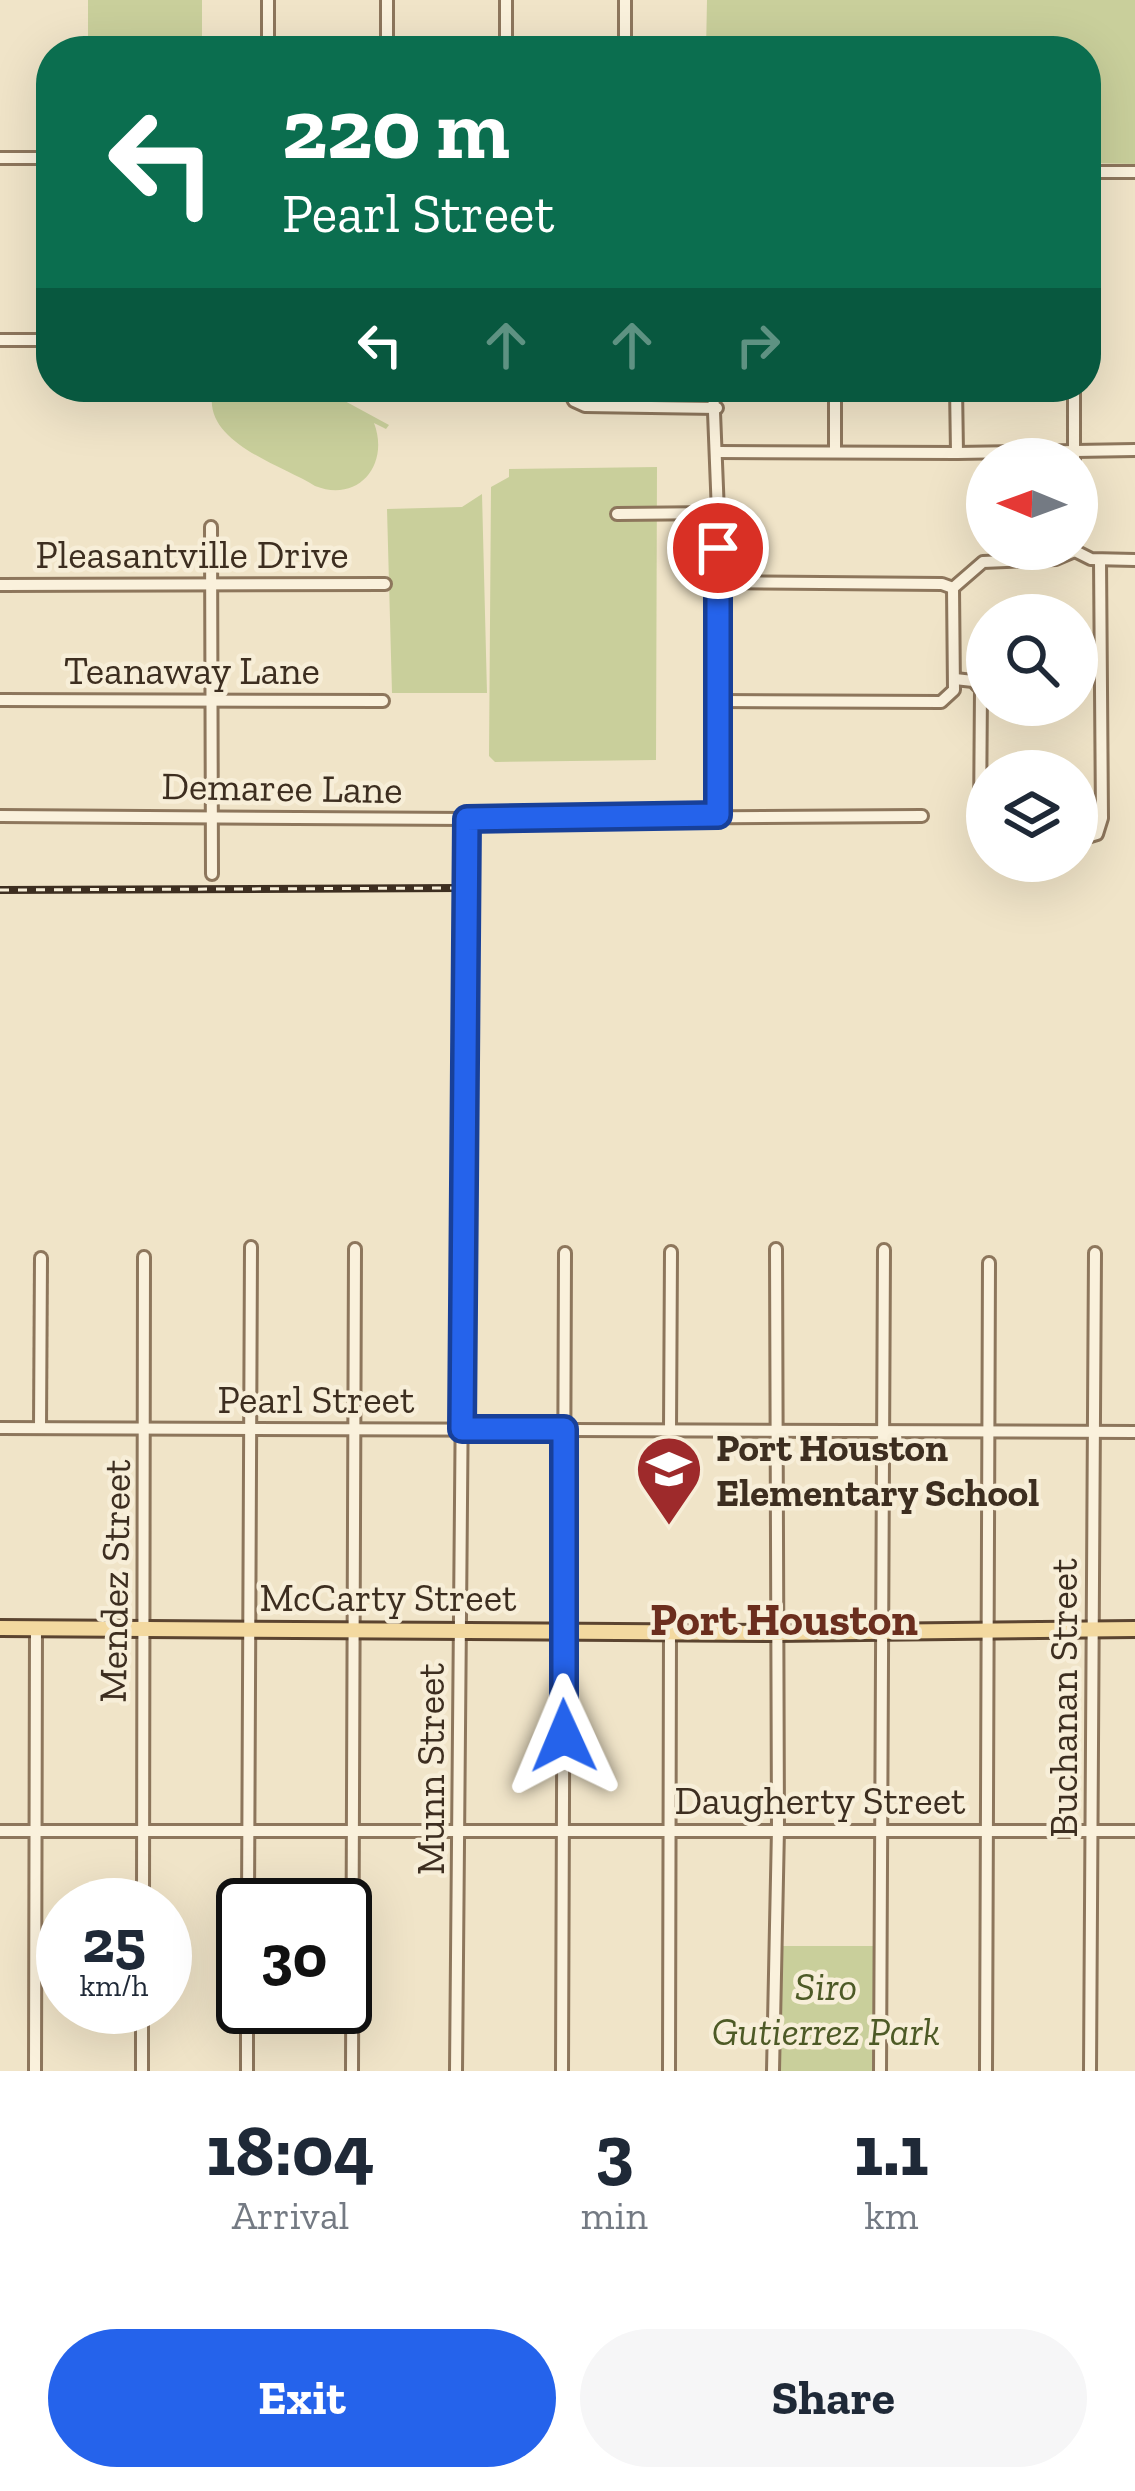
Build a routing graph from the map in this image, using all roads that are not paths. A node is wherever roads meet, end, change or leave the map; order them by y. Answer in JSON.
{"nodes":[{"id":1,"x":268,"y":0,"type":"edge"},
{"id":2,"x":387,"y":0,"type":"edge"},
{"id":3,"x":506,"y":0,"type":"edge"},
{"id":4,"x":625,"y":0,"type":"edge"},
{"id":5,"x":268,"y":36,"type":"edge"},
{"id":6,"x":387,"y":36,"type":"edge"},
{"id":7,"x":506,"y":36,"type":"edge"},
{"id":8,"x":625,"y":36,"type":"edge"},
{"id":9,"x":0,"y":158,"type":"edge"},
{"id":10,"x":36,"y":158,"type":"edge"},
{"id":11,"x":1101,"y":172,"type":"edge"},
{"id":12,"x":1135,"y":172,"type":"edge"},
{"id":13,"x":0,"y":340,"type":"edge"},
{"id":14,"x":36,"y":340,"type":"edge"},
{"id":15,"x":580,"y":402,"type":"edge"},
{"id":16,"x":716,"y":402,"type":"edge"},
{"id":17,"x":835,"y":402,"type":"edge"},
{"id":18,"x":956,"y":402,"type":"edge"},
{"id":19,"x":1074,"y":402,"type":"edge"},
{"id":20,"x":717,"y":409,"type":"junction"},
{"id":21,"x":1074,"y":438,"type":"edge"},
{"id":22,"x":1135,"y":450,"type":"edge"},
{"id":23,"x":717,"y":452,"type":"junction"},
{"id":24,"x":835,"y":452,"type":"junction"},
{"id":25,"x":1098,"y":453,"type":"edge"},
{"id":26,"x":957,"y":454,"type":"junction"},
{"id":27,"x":966,"y":454,"type":"edge"},
{"id":28,"x":718,"y":513,"type":"junction"},
{"id":29,"x":617,"y":514,"type":"dead end"},
{"id":30,"x":211,"y":527,"type":"dead end"},
{"id":31,"x":1100,"y":560,"type":"joint"},
{"id":32,"x":1135,"y":560,"type":"edge"},
{"id":33,"x":973,"y":570,"type":"edge"},
{"id":34,"x":718,"y":583,"type":"junction"},
{"id":35,"x":385,"y":584,"type":"dead end"},
{"id":36,"x":0,"y":585,"type":"edge"},
{"id":37,"x":210,"y":585,"type":"junction"},
{"id":38,"x":952,"y":588,"type":"junction"},
{"id":39,"x":955,"y":679,"type":"junction"},
{"id":40,"x":0,"y":700,"type":"edge"},
{"id":41,"x":211,"y":700,"type":"junction"},
{"id":42,"x":383,"y":701,"type":"dead end"},
{"id":43,"x":718,"y":701,"type":"junction"},
{"id":44,"x":981,"y":750,"type":"edge"},
{"id":45,"x":718,"y":815,"type":"junction"},
{"id":46,"x":0,"y":816,"type":"edge"},
{"id":47,"x":211,"y":816,"type":"junction"},
{"id":48,"x":922,"y":816,"type":"dead end"},
{"id":49,"x":467,"y":819,"type":"junction"},
{"id":50,"x":1098,"y":831,"type":"edge"},
{"id":51,"x":212,"y":874,"type":"dead end"},
{"id":52,"x":250,"y":1247,"type":"dead end"},
{"id":53,"x":355,"y":1249,"type":"dead end"},
{"id":54,"x":776,"y":1249,"type":"dead end"},
{"id":55,"x":884,"y":1250,"type":"dead end"},
{"id":56,"x":671,"y":1252,"type":"dead end"},
{"id":57,"x":565,"y":1253,"type":"dead end"},
{"id":58,"x":1095,"y":1253,"type":"dead end"},
{"id":59,"x":144,"y":1257,"type":"dead end"},
{"id":60,"x":40,"y":1258,"type":"dead end"},
{"id":61,"x":989,"y":1263,"type":"dead end"},
{"id":62,"x":0,"y":1428,"type":"edge"},
{"id":63,"x":40,"y":1428,"type":"junction"},
{"id":64,"x":146,"y":1429,"type":"junction"},
{"id":65,"x":250,"y":1429,"type":"junction"},
{"id":66,"x":462,"y":1429,"type":"junction"},
{"id":67,"x":564,"y":1429,"type":"junction"},
{"id":68,"x":356,"y":1430,"type":"junction"},
{"id":69,"x":670,"y":1430,"type":"junction"},
{"id":70,"x":775,"y":1430,"type":"junction"},
{"id":71,"x":883,"y":1430,"type":"junction"},
{"id":72,"x":988,"y":1432,"type":"junction"},
{"id":73,"x":1096,"y":1432,"type":"junction"},
{"id":74,"x":1135,"y":1432,"type":"edge"},
{"id":75,"x":36,"y":1627,"type":"junction"},
{"id":76,"x":0,"y":1628,"type":"edge"},
{"id":77,"x":250,"y":1629,"type":"junction"},
{"id":78,"x":1135,"y":1629,"type":"edge"},
{"id":79,"x":142,"y":1630,"type":"junction"},
{"id":80,"x":356,"y":1630,"type":"junction"},
{"id":81,"x":1093,"y":1630,"type":"junction"},
{"id":82,"x":460,"y":1631,"type":"junction"},
{"id":83,"x":563,"y":1631,"type":"junction"},
{"id":84,"x":670,"y":1631,"type":"junction"},
{"id":85,"x":988,"y":1631,"type":"junction"},
{"id":86,"x":775,"y":1633,"type":"junction"},
{"id":87,"x":882,"y":1633,"type":"junction"},
{"id":88,"x":143,"y":1829,"type":"junction"},
{"id":89,"x":671,"y":1829,"type":"junction"},
{"id":90,"x":778,"y":1829,"type":"junction"},
{"id":91,"x":881,"y":1829,"type":"junction"},
{"id":92,"x":355,"y":1830,"type":"junction"},
{"id":93,"x":461,"y":1830,"type":"junction"},
{"id":94,"x":565,"y":1830,"type":"junction"},
{"id":95,"x":987,"y":1830,"type":"junction"},
{"id":96,"x":1092,"y":1830,"type":"junction"},
{"id":97,"x":0,"y":1831,"type":"edge"},
{"id":98,"x":38,"y":1831,"type":"junction"},
{"id":99,"x":249,"y":1831,"type":"junction"},
{"id":100,"x":1135,"y":1831,"type":"edge"},
{"id":101,"x":143,"y":1878,"type":"edge"},
{"id":102,"x":248,"y":1878,"type":"edge"},
{"id":103,"x":142,"y":2034,"type":"edge"},
{"id":104,"x":248,"y":2034,"type":"edge"},
{"id":105,"x":35,"y":2071,"type":"edge"},
{"id":106,"x":142,"y":2071,"type":"edge"},
{"id":107,"x":247,"y":2071,"type":"edge"},
{"id":108,"x":352,"y":2071,"type":"edge"},
{"id":109,"x":456,"y":2071,"type":"edge"},
{"id":110,"x":562,"y":2071,"type":"edge"},
{"id":111,"x":669,"y":2071,"type":"edge"},
{"id":112,"x":773,"y":2071,"type":"edge"},
{"id":113,"x":880,"y":2071,"type":"edge"},
{"id":114,"x":986,"y":2071,"type":"edge"},
{"id":115,"x":1090,"y":2071,"type":"edge"}],
"edges":[{"from":1,"to":5,"type":"street"},
{"from":2,"to":6,"type":"street"},
{"from":3,"to":7,"type":"street"},
{"from":4,"to":8,"type":"street"},
{"from":9,"to":10,"type":"street"},
{"from":11,"to":12,"type":"street"},
{"from":13,"to":14,"type":"street"},
{"from":15,"to":20,"type":"street"},
{"from":16,"to":20,"type":"street"},
{"from":17,"to":24,"type":"street"},
{"from":18,"to":26,"type":"street"},
{"from":19,"to":21,"type":"street"},
{"from":20,"to":23,"type":"street"},
{"from":22,"to":25,"type":"street"},
{"from":23,"to":24,"type":"street"},
{"from":23,"to":28,"type":"street"},
{"from":24,"to":26,"type":"street"},
{"from":26,"to":27,"type":"street"},
{"from":28,"to":29,"type":"street"},
{"from":28,"to":34,"type":"street"},
{"from":30,"to":37,"type":"street"},
{"from":31,"to":32,"type":"street"},
{"from":31,"to":50,"type":"street"},
{"from":33,"to":38,"type":"street"},
{"from":34,"to":38,"type":"street"},
{"from":34,"to":43,"type":"street"},
{"from":35,"to":37,"type":"street","name":"Pleasantville Drive"},
{"from":36,"to":37,"type":"street","name":"Pleasantville Drive"},
{"from":37,"to":41,"type":"street"},
{"from":38,"to":39,"type":"street"},
{"from":39,"to":43,"type":"street"},
{"from":39,"to":44,"type":"street"},
{"from":40,"to":41,"type":"street","name":"Teanaway Lane"},
{"from":41,"to":42,"type":"street","name":"Teanaway Lane"},
{"from":41,"to":47,"type":"street"},
{"from":43,"to":45,"type":"street"},
{"from":45,"to":48,"type":"street","name":"Demaree Lane"},
{"from":45,"to":49,"type":"street","name":"Demaree Lane"},
{"from":46,"to":47,"type":"street","name":"Demaree Lane"},
{"from":47,"to":49,"type":"street","name":"Demaree Lane"},
{"from":47,"to":51,"type":"street"},
{"from":49,"to":66,"type":"street","name":"Munn Street"},
{"from":52,"to":65,"type":"street"},
{"from":53,"to":68,"type":"street"},
{"from":54,"to":70,"type":"street"},
{"from":55,"to":71,"type":"street"},
{"from":56,"to":69,"type":"street"},
{"from":57,"to":67,"type":"street"},
{"from":58,"to":73,"type":"street","name":"Buchanan Street"},
{"from":59,"to":64,"type":"street","name":"Mendez Street"},
{"from":60,"to":63,"type":"street"},
{"from":61,"to":72,"type":"street"},
{"from":62,"to":63,"type":"street","name":"Pearl Street"},
{"from":63,"to":64,"type":"street","name":"Pearl Street"},
{"from":64,"to":65,"type":"street","name":"Pearl Street"},
{"from":64,"to":79,"type":"street","name":"Mendez Street"},
{"from":65,"to":68,"type":"street","name":"Pearl Street"},
{"from":65,"to":77,"type":"street"},
{"from":66,"to":67,"type":"street","name":"Pearl Street"},
{"from":66,"to":68,"type":"street","name":"Pearl Street"},
{"from":66,"to":82,"type":"street","name":"Munn Street"},
{"from":67,"to":69,"type":"street","name":"Pearl Street"},
{"from":67,"to":83,"type":"street"},
{"from":68,"to":80,"type":"street"},
{"from":69,"to":70,"type":"street","name":"Pearl Street"},
{"from":70,"to":71,"type":"street","name":"Pearl Street"},
{"from":70,"to":86,"type":"street"},
{"from":71,"to":72,"type":"street","name":"Pearl Street"},
{"from":71,"to":87,"type":"street"},
{"from":72,"to":73,"type":"street","name":"Pearl Street"},
{"from":72,"to":85,"type":"street"},
{"from":73,"to":74,"type":"street","name":"Pearl Street"},
{"from":73,"to":81,"type":"street","name":"Buchanan Street"},
{"from":75,"to":76,"type":"main road","name":"McCarty Street"},
{"from":75,"to":79,"type":"main road","name":"McCarty Street"},
{"from":75,"to":98,"type":"street"},
{"from":77,"to":79,"type":"main road","name":"McCarty Street"},
{"from":77,"to":80,"type":"main road","name":"McCarty Street"},
{"from":77,"to":99,"type":"street"},
{"from":78,"to":81,"type":"main road","name":"McCarty Street"},
{"from":79,"to":88,"type":"street","name":"Mendez Street"},
{"from":80,"to":82,"type":"main road","name":"McCarty Street"},
{"from":80,"to":92,"type":"street"},
{"from":81,"to":85,"type":"main road","name":"McCarty Street"},
{"from":81,"to":96,"type":"street","name":"Buchanan Street"},
{"from":82,"to":83,"type":"main road","name":"McCarty Street"},
{"from":82,"to":93,"type":"street","name":"Munn Street"},
{"from":83,"to":84,"type":"main road","name":"McCarty Street"},
{"from":83,"to":94,"type":"street"},
{"from":84,"to":86,"type":"main road","name":"McCarty Street"},
{"from":84,"to":89,"type":"street"},
{"from":85,"to":87,"type":"main road","name":"McCarty Street"},
{"from":85,"to":95,"type":"street"},
{"from":86,"to":87,"type":"main road","name":"McCarty Street"},
{"from":86,"to":90,"type":"street"},
{"from":87,"to":91,"type":"street"},
{"from":88,"to":98,"type":"street","name":"Daugherty Street"},
{"from":88,"to":99,"type":"street","name":"Daugherty Street"},
{"from":88,"to":101,"type":"street","name":"Mendez Street"},
{"from":89,"to":90,"type":"street","name":"Daugherty Street"},
{"from":89,"to":94,"type":"street","name":"Daugherty Street"},
{"from":89,"to":111,"type":"street"},
{"from":90,"to":91,"type":"street","name":"Daugherty Street"},
{"from":90,"to":112,"type":"street"},
{"from":91,"to":95,"type":"street","name":"Daugherty Street"},
{"from":91,"to":113,"type":"street"},
{"from":92,"to":93,"type":"street","name":"Daugherty Street"},
{"from":92,"to":99,"type":"street","name":"Daugherty Street"},
{"from":92,"to":108,"type":"street"},
{"from":93,"to":94,"type":"street","name":"Daugherty Street"},
{"from":93,"to":109,"type":"street","name":"Munn Street"},
{"from":94,"to":110,"type":"street"},
{"from":95,"to":96,"type":"street","name":"Daugherty Street"},
{"from":95,"to":114,"type":"street"},
{"from":96,"to":100,"type":"street","name":"Daugherty Street"},
{"from":96,"to":115,"type":"street","name":"Buchanan Street"},
{"from":97,"to":98,"type":"street","name":"Daugherty Street"},
{"from":98,"to":105,"type":"street"},
{"from":99,"to":102,"type":"street"},
{"from":103,"to":106,"type":"street"},
{"from":104,"to":107,"type":"street"}]}
